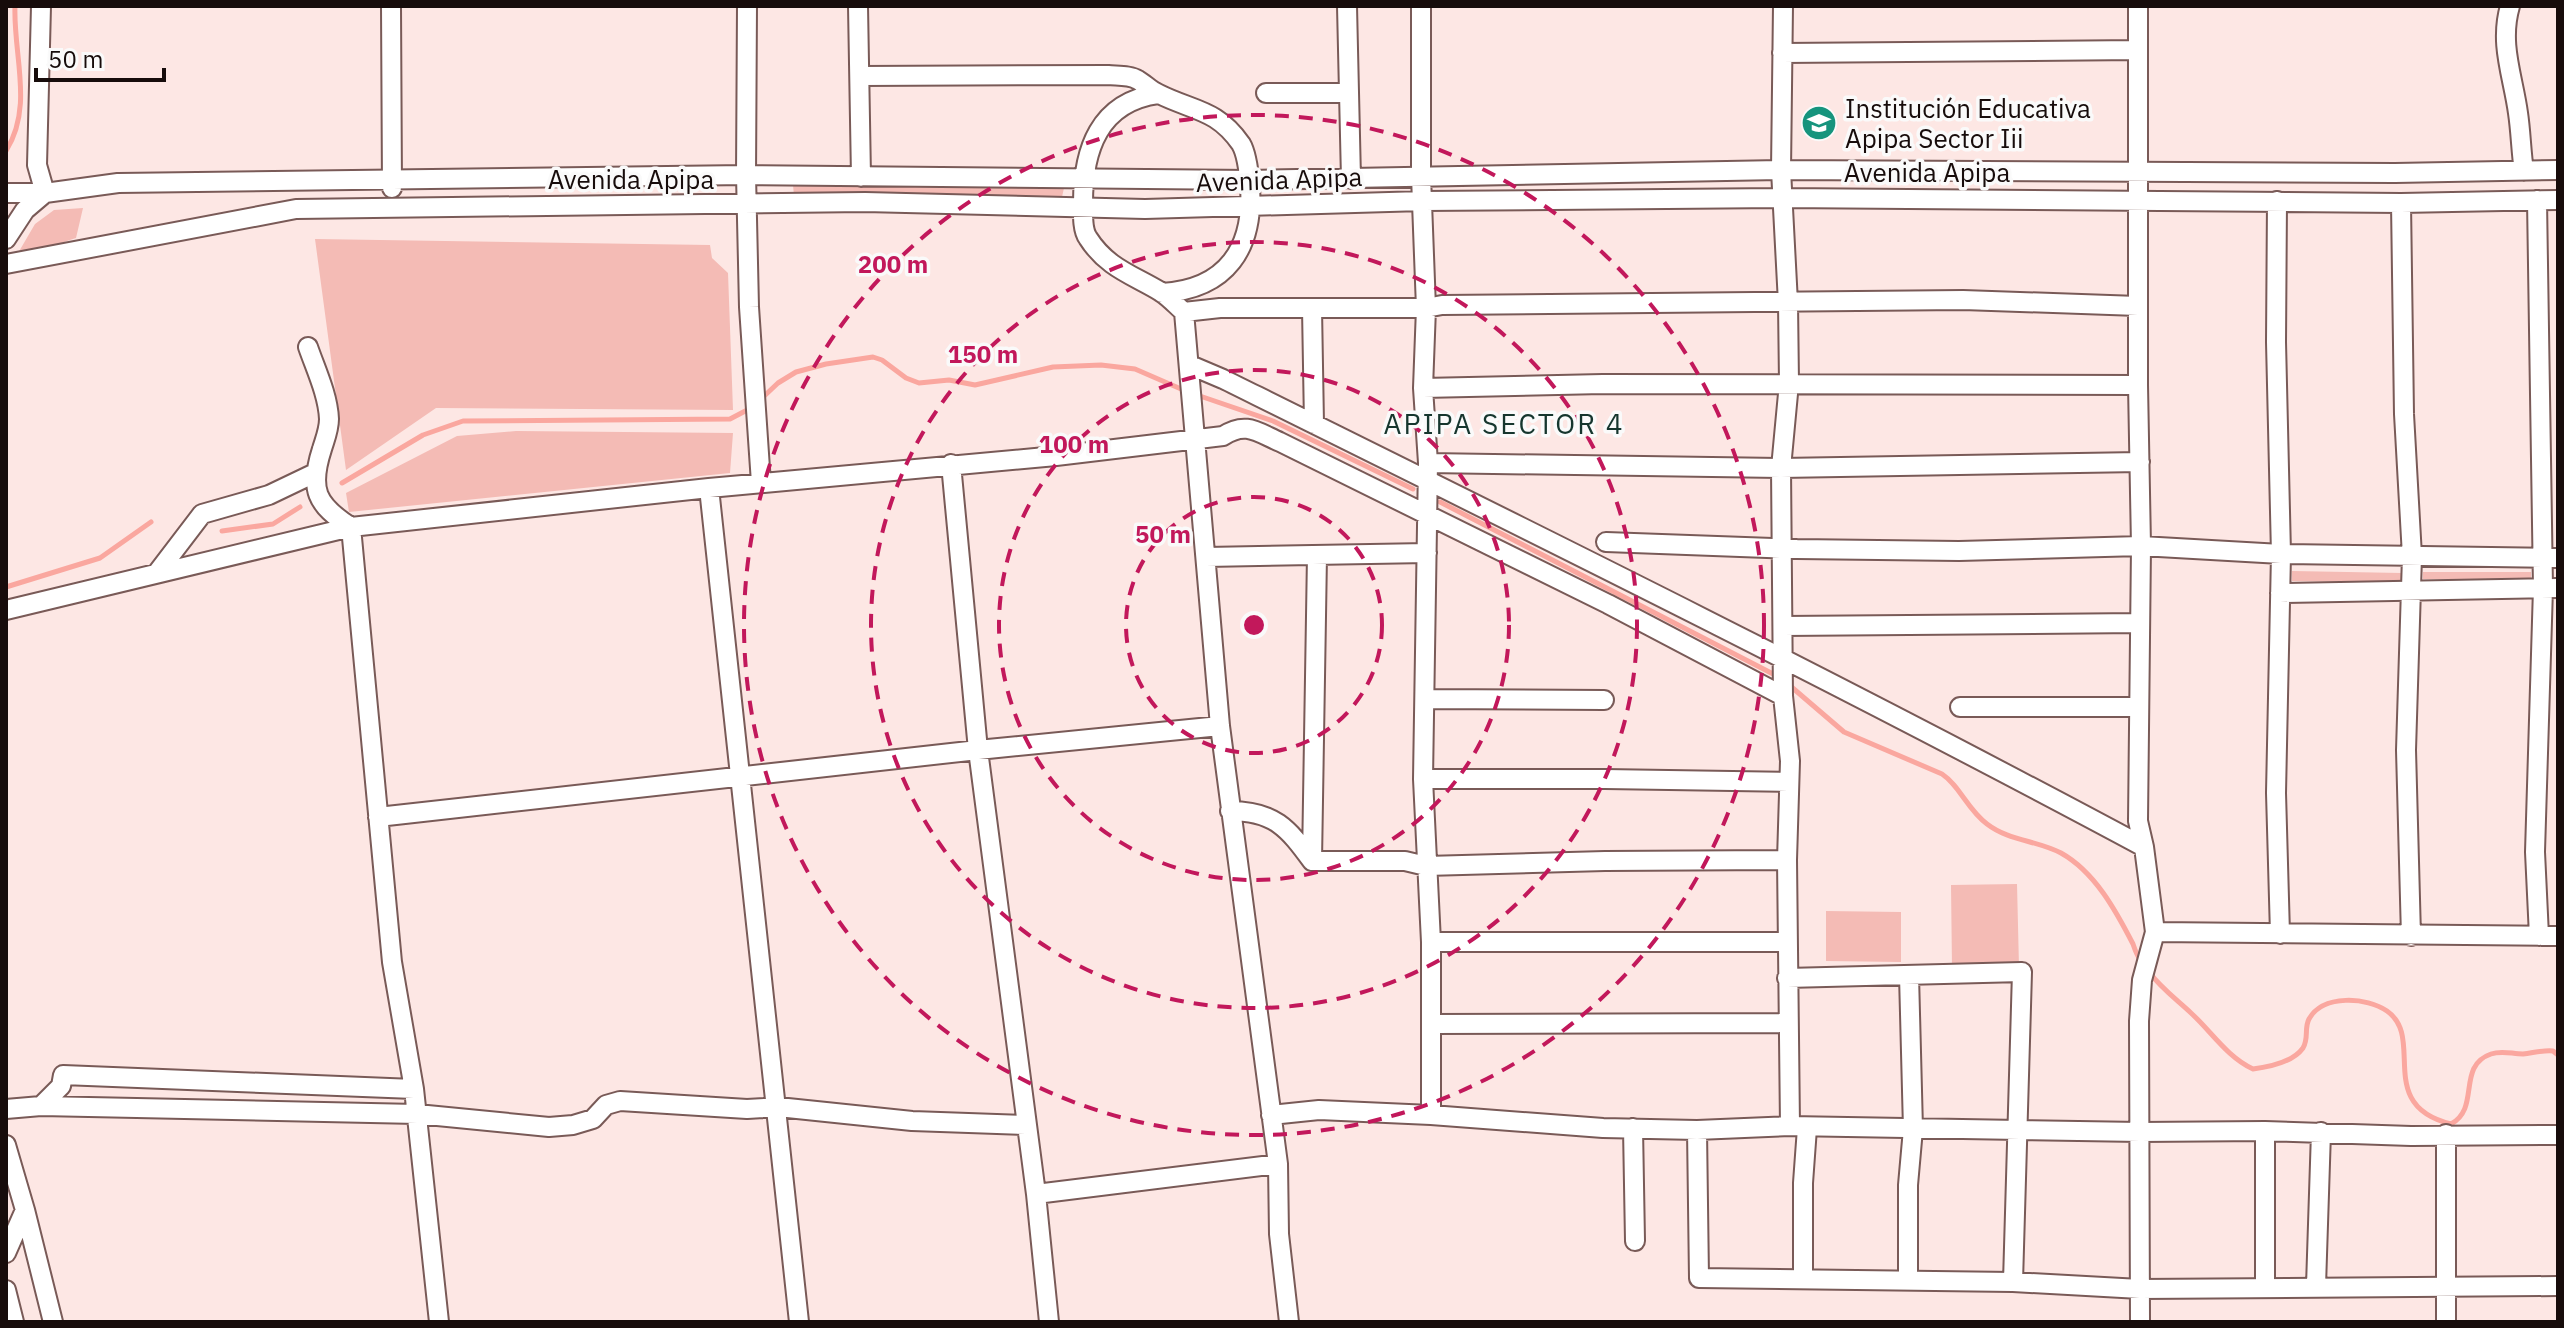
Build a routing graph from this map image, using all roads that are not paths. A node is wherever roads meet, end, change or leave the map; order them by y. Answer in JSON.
{"nodes":[{"id":1,"x":41,"y":6,"type":"edge"},
{"id":2,"x":391,"y":6,"type":"edge"},
{"id":3,"x":747,"y":6,"type":"edge"},
{"id":4,"x":858,"y":6,"type":"edge"},
{"id":5,"x":1347,"y":6,"type":"edge"},
{"id":6,"x":1421,"y":6,"type":"edge"},
{"id":7,"x":1783,"y":6,"type":"edge"},
{"id":8,"x":2138,"y":6,"type":"edge"},
{"id":9,"x":2510,"y":6,"type":"edge"},
{"id":10,"x":2138,"y":50,"type":"junction"},
{"id":11,"x":1782,"y":53,"type":"junction"},
{"id":12,"x":861,"y":76,"type":"junction"},
{"id":13,"x":1266,"y":93,"type":"dead end"},
{"id":14,"x":1349,"y":93,"type":"junction"},
{"id":15,"x":1158,"y":94,"type":"junction"},
{"id":16,"x":1781,"y":170,"type":"junction"},
{"id":17,"x":2137,"y":170,"type":"junction"},
{"id":18,"x":2558,"y":170,"type":"edge"},
{"id":19,"x":2524,"y":171,"type":"junction"},
{"id":20,"x":746,"y":175,"type":"junction"},
{"id":21,"x":1421,"y":176,"type":"junction"},
{"id":22,"x":861,"y":177,"type":"junction"},
{"id":23,"x":391,"y":178,"type":"junction"},
{"id":24,"x":1083,"y":179,"type":"junction"},
{"id":25,"x":1351,"y":179,"type":"junction"},
{"id":26,"x":1250,"y":180,"type":"junction"},
{"id":27,"x":6,"y":193,"type":"edge"},
{"id":28,"x":45,"y":193,"type":"junction"},
{"id":29,"x":1783,"y":198,"type":"junction"},
{"id":30,"x":2138,"y":200,"type":"junction"},
{"id":31,"x":2537,"y":200,"type":"junction"},
{"id":32,"x":2558,"y":200,"type":"edge"},
{"id":33,"x":1423,"y":201,"type":"junction"},
{"id":34,"x":2277,"y":201,"type":"junction"},
{"id":35,"x":2401,"y":203,"type":"junction"},
{"id":36,"x":747,"y":204,"type":"junction"},
{"id":37,"x":1251,"y":205,"type":"junction"},
{"id":38,"x":395,"y":207,"type":"junction"},
{"id":39,"x":1083,"y":208,"type":"junction"},
{"id":40,"x":6,"y":239,"type":"edge"},
{"id":41,"x":6,"y":264,"type":"edge"},
{"id":42,"x":1162,"y":293,"type":"junction"},
{"id":43,"x":1788,"y":303,"type":"junction"},
{"id":44,"x":2138,"y":306,"type":"junction"},
{"id":45,"x":1312,"y":308,"type":"junction"},
{"id":46,"x":1426,"y":308,"type":"junction"},
{"id":47,"x":1184,"y":312,"type":"junction"},
{"id":48,"x":308,"y":347,"type":"dead end"},
{"id":49,"x":1190,"y":365,"type":"junction"},
{"id":50,"x":1789,"y":383,"type":"junction"},
{"id":51,"x":2138,"y":385,"type":"junction"},
{"id":52,"x":1423,"y":388,"type":"junction"},
{"id":53,"x":1314,"y":424,"type":"junction"},
{"id":54,"x":1195,"y":439,"type":"junction"},
{"id":55,"x":2140,"y":462,"type":"junction"},
{"id":56,"x":951,"y":464,"type":"junction"},
{"id":57,"x":1781,"y":468,"type":"junction"},
{"id":58,"x":1427,"y":472,"type":"junction"},
{"id":59,"x":315,"y":473,"type":"junction"},
{"id":60,"x":761,"y":483,"type":"junction"},
{"id":61,"x":709,"y":488,"type":"junction"},
{"id":62,"x":1426,"y":515,"type":"junction"},
{"id":63,"x":351,"y":527,"type":"junction"},
{"id":64,"x":1606,"y":542,"type":"dead end"},
{"id":65,"x":2141,"y":546,"type":"junction"},
{"id":66,"x":1782,"y":547,"type":"junction"},
{"id":67,"x":1427,"y":553,"type":"junction"},
{"id":68,"x":2281,"y":554,"type":"junction"},
{"id":69,"x":1317,"y":555,"type":"junction"},
{"id":70,"x":2412,"y":556,"type":"junction"},
{"id":71,"x":1206,"y":557,"type":"junction"},
{"id":72,"x":2550,"y":558,"type":"edge"},
{"id":73,"x":157,"y":573,"type":"junction"},
{"id":74,"x":2550,"y":588,"type":"edge"},
{"id":75,"x":2412,"y":592,"type":"junction"},
{"id":76,"x":2280,"y":593,"type":"junction"},
{"id":77,"x":6,"y":610,"type":"edge"},
{"id":78,"x":2140,"y":623,"type":"junction"},
{"id":79,"x":1783,"y":626,"type":"junction"},
{"id":80,"x":1784,"y":658,"type":"junction"},
{"id":81,"x":1783,"y":696,"type":"junction"},
{"id":82,"x":1425,"y":699,"type":"junction"},
{"id":83,"x":1604,"y":700,"type":"dead end"},
{"id":84,"x":1960,"y":707,"type":"dead end"},
{"id":85,"x":2138,"y":707,"type":"junction"},
{"id":86,"x":1220,"y":726,"type":"junction"},
{"id":87,"x":978,"y":750,"type":"junction"},
{"id":88,"x":738,"y":778,"type":"junction"},
{"id":89,"x":1423,"y":779,"type":"junction"},
{"id":90,"x":1788,"y":782,"type":"junction"},
{"id":91,"x":1230,"y":811,"type":"junction"},
{"id":92,"x":378,"y":817,"type":"junction"},
{"id":93,"x":2144,"y":847,"type":"junction"},
{"id":94,"x":1787,"y":860,"type":"junction"},
{"id":95,"x":1312,"y":861,"type":"junction"},
{"id":96,"x":1426,"y":866,"type":"junction"},
{"id":97,"x":2155,"y":932,"type":"junction"},
{"id":98,"x":2280,"y":934,"type":"junction"},
{"id":99,"x":2411,"y":936,"type":"junction"},
{"id":100,"x":2539,"y":936,"type":"junction"},
{"id":101,"x":2558,"y":936,"type":"edge"},
{"id":102,"x":1431,"y":942,"type":"junction"},
{"id":103,"x":1787,"y":942,"type":"junction"},
{"id":104,"x":1909,"y":975,"type":"junction"},
{"id":105,"x":1787,"y":978,"type":"junction"},
{"id":106,"x":1788,"y":1023,"type":"junction"},
{"id":107,"x":1431,"y":1024,"type":"junction"},
{"id":108,"x":414,"y":1089,"type":"junction"},
{"id":109,"x":41,"y":1106,"type":"junction"},
{"id":110,"x":778,"y":1107,"type":"junction"},
{"id":111,"x":6,"y":1109,"type":"edge"},
{"id":112,"x":417,"y":1114,"type":"junction"},
{"id":113,"x":1271,"y":1115,"type":"junction"},
{"id":114,"x":1431,"y":1115,"type":"junction"},
{"id":115,"x":1026,"y":1125,"type":"junction"},
{"id":116,"x":1798,"y":1127,"type":"junction"},
{"id":117,"x":1633,"y":1128,"type":"junction"},
{"id":118,"x":1913,"y":1129,"type":"junction"},
{"id":119,"x":1697,"y":1130,"type":"junction"},
{"id":120,"x":2018,"y":1130,"type":"junction"},
{"id":121,"x":2265,"y":1131,"type":"junction"},
{"id":122,"x":2140,"y":1132,"type":"junction"},
{"id":123,"x":2321,"y":1132,"type":"junction"},
{"id":124,"x":2446,"y":1134,"type":"junction"},
{"id":125,"x":2558,"y":1135,"type":"edge"},
{"id":126,"x":6,"y":1145,"type":"edge"},
{"id":127,"x":1278,"y":1164,"type":"junction"},
{"id":128,"x":1036,"y":1194,"type":"junction"},
{"id":129,"x":25,"y":1210,"type":"junction"},
{"id":130,"x":1635,"y":1241,"type":"dead end"},
{"id":131,"x":6,"y":1253,"type":"edge"},
{"id":132,"x":1803,"y":1279,"type":"junction"},
{"id":133,"x":1908,"y":1280,"type":"junction"},
{"id":134,"x":2013,"y":1282,"type":"junction"},
{"id":135,"x":2316,"y":1286,"type":"junction"},
{"id":136,"x":2445,"y":1286,"type":"junction"},
{"id":137,"x":2558,"y":1286,"type":"edge"},
{"id":138,"x":2265,"y":1288,"type":"junction"},
{"id":139,"x":2140,"y":1289,"type":"junction"},
{"id":140,"x":6,"y":1290,"type":"edge"},
{"id":141,"x":14,"y":1322,"type":"edge"},
{"id":142,"x":53,"y":1322,"type":"edge"},
{"id":143,"x":439,"y":1322,"type":"edge"},
{"id":144,"x":799,"y":1322,"type":"edge"},
{"id":145,"x":1049,"y":1322,"type":"edge"},
{"id":146,"x":1289,"y":1322,"type":"edge"},
{"id":147,"x":2140,"y":1322,"type":"edge"},
{"id":148,"x":2446,"y":1322,"type":"edge"}],
"edges":[{"from":1,"to":28,"type":"street"},
{"from":2,"to":23,"type":"street"},
{"from":3,"to":20,"type":"street"},
{"from":4,"to":12,"type":"street"},
{"from":5,"to":14,"type":"street"},
{"from":6,"to":21,"type":"street"},
{"from":7,"to":11,"type":"street"},
{"from":8,"to":10,"type":"street"},
{"from":9,"to":19,"type":"street"},
{"from":10,"to":11,"type":"street"},
{"from":10,"to":17,"type":"street"},
{"from":11,"to":16,"type":"street"},
{"from":12,"to":15,"type":"street"},
{"from":12,"to":22,"type":"street"},
{"from":13,"to":14,"type":"street"},
{"from":14,"to":25,"type":"street"},
{"from":15,"to":24,"type":"street"},
{"from":15,"to":26,"type":"street"},
{"from":16,"to":17,"type":"street","name":"Avenida Apipa"},
{"from":16,"to":21,"type":"street","name":"Avenida Apipa"},
{"from":16,"to":29,"type":"street"},
{"from":17,"to":19,"type":"street","name":"Avenida Apipa"},
{"from":17,"to":30,"type":"street"},
{"from":18,"to":19,"type":"street","name":"Avenida Apipa"},
{"from":20,"to":22,"type":"street","name":"Avenida Apipa"},
{"from":20,"to":23,"type":"street","name":"Avenida Apipa"},
{"from":20,"to":36,"type":"street"},
{"from":21,"to":25,"type":"street","name":"Avenida Apipa"},
{"from":21,"to":33,"type":"street"},
{"from":22,"to":24,"type":"street","name":"Avenida Apipa"},
{"from":23,"to":28,"type":"street","name":"Avenida Apipa"},
{"from":23,"to":38,"type":"street"},
{"from":24,"to":26,"type":"street","name":"Avenida Apipa"},
{"from":24,"to":39,"type":"street"},
{"from":25,"to":26,"type":"street","name":"Avenida Apipa"},
{"from":26,"to":37,"type":"street"},
{"from":27,"to":28,"type":"street","name":"Avenida Apipa"},
{"from":28,"to":40,"type":"street"},
{"from":29,"to":30,"type":"street","name":"Avenida Apipa"},
{"from":29,"to":33,"type":"street","name":"Avenida Apipa"},
{"from":29,"to":43,"type":"street"},
{"from":30,"to":34,"type":"street","name":"Avenida Apipa"},
{"from":30,"to":44,"type":"street"},
{"from":31,"to":32,"type":"street","name":"Avenida Apipa"},
{"from":31,"to":35,"type":"street","name":"Avenida Apipa"},
{"from":31,"to":72,"type":"street"},
{"from":33,"to":37,"type":"street","name":"Avenida Apipa"},
{"from":33,"to":46,"type":"street"},
{"from":34,"to":35,"type":"street","name":"Avenida Apipa"},
{"from":34,"to":68,"type":"street"},
{"from":35,"to":70,"type":"street"},
{"from":36,"to":38,"type":"street","name":"Avenida Apipa"},
{"from":36,"to":39,"type":"street","name":"Avenida Apipa"},
{"from":36,"to":60,"type":"street"},
{"from":37,"to":39,"type":"street","name":"Avenida Apipa"},
{"from":37,"to":42,"type":"street"},
{"from":38,"to":41,"type":"street","name":"Avenida Apipa"},
{"from":39,"to":42,"type":"street"},
{"from":42,"to":47,"type":"street"},
{"from":43,"to":44,"type":"street"},
{"from":43,"to":46,"type":"street"},
{"from":43,"to":50,"type":"street"},
{"from":44,"to":51,"type":"street"},
{"from":45,"to":46,"type":"street"},
{"from":45,"to":47,"type":"street"},
{"from":45,"to":53,"type":"street"},
{"from":46,"to":52,"type":"street"},
{"from":47,"to":49,"type":"street"},
{"from":48,"to":59,"type":"street"},
{"from":49,"to":53,"type":"street"},
{"from":49,"to":54,"type":"street"},
{"from":50,"to":51,"type":"street"},
{"from":50,"to":52,"type":"street"},
{"from":50,"to":57,"type":"street"},
{"from":51,"to":55,"type":"street"},
{"from":52,"to":58,"type":"street"},
{"from":53,"to":58,"type":"street"},
{"from":54,"to":56,"type":"street"},
{"from":54,"to":62,"type":"street"},
{"from":54,"to":71,"type":"street"},
{"from":55,"to":57,"type":"street"},
{"from":55,"to":65,"type":"street"},
{"from":56,"to":60,"type":"street"},
{"from":56,"to":87,"type":"street"},
{"from":57,"to":58,"type":"street"},
{"from":57,"to":66,"type":"street"},
{"from":58,"to":62,"type":"street"},
{"from":58,"to":80,"type":"street"},
{"from":59,"to":63,"type":"street"},
{"from":59,"to":73,"type":"street"},
{"from":60,"to":61,"type":"street"},
{"from":61,"to":63,"type":"street"},
{"from":61,"to":88,"type":"street"},
{"from":62,"to":67,"type":"street"},
{"from":62,"to":81,"type":"street"},
{"from":63,"to":73,"type":"street"},
{"from":63,"to":92,"type":"street"},
{"from":64,"to":66,"type":"street"},
{"from":65,"to":66,"type":"street"},
{"from":65,"to":68,"type":"street"},
{"from":65,"to":78,"type":"street"},
{"from":66,"to":79,"type":"street"},
{"from":67,"to":69,"type":"street"},
{"from":67,"to":82,"type":"street"},
{"from":68,"to":70,"type":"street"},
{"from":68,"to":76,"type":"street"},
{"from":69,"to":71,"type":"street"},
{"from":69,"to":95,"type":"street"},
{"from":70,"to":72,"type":"street"},
{"from":70,"to":75,"type":"street"},
{"from":71,"to":86,"type":"street"},
{"from":72,"to":74,"type":"street"},
{"from":73,"to":77,"type":"street"},
{"from":74,"to":75,"type":"street"},
{"from":74,"to":100,"type":"street"},
{"from":75,"to":76,"type":"street"},
{"from":75,"to":99,"type":"street"},
{"from":76,"to":98,"type":"street"},
{"from":78,"to":79,"type":"street"},
{"from":78,"to":85,"type":"street"},
{"from":79,"to":80,"type":"street"},
{"from":80,"to":81,"type":"street"},
{"from":80,"to":93,"type":"street"},
{"from":81,"to":90,"type":"street"},
{"from":82,"to":83,"type":"street"},
{"from":82,"to":89,"type":"street"},
{"from":84,"to":85,"type":"street"},
{"from":85,"to":93,"type":"street"},
{"from":86,"to":87,"type":"street"},
{"from":86,"to":91,"type":"street"},
{"from":87,"to":88,"type":"street"},
{"from":87,"to":115,"type":"street"},
{"from":88,"to":92,"type":"street"},
{"from":88,"to":110,"type":"street"},
{"from":89,"to":90,"type":"street"},
{"from":89,"to":96,"type":"street"},
{"from":90,"to":94,"type":"street"},
{"from":91,"to":95,"type":"street"},
{"from":91,"to":113,"type":"street"},
{"from":92,"to":108,"type":"street"},
{"from":93,"to":97,"type":"street"},
{"from":94,"to":96,"type":"street"},
{"from":94,"to":103,"type":"street"},
{"from":95,"to":96,"type":"street"},
{"from":96,"to":102,"type":"street"},
{"from":97,"to":98,"type":"street"},
{"from":97,"to":122,"type":"street"},
{"from":98,"to":99,"type":"street"},
{"from":99,"to":100,"type":"street"},
{"from":100,"to":101,"type":"street"},
{"from":102,"to":103,"type":"street"},
{"from":102,"to":107,"type":"street"},
{"from":103,"to":105,"type":"street"},
{"from":104,"to":105,"type":"street"},
{"from":104,"to":118,"type":"street"},
{"from":104,"to":120,"type":"street"},
{"from":105,"to":106,"type":"street"},
{"from":106,"to":107,"type":"street"},
{"from":106,"to":116,"type":"street"},
{"from":107,"to":114,"type":"street"},
{"from":108,"to":109,"type":"street"},
{"from":108,"to":112,"type":"street"},
{"from":109,"to":111,"type":"street"},
{"from":109,"to":112,"type":"street"},
{"from":110,"to":112,"type":"street"},
{"from":110,"to":115,"type":"street"},
{"from":110,"to":144,"type":"street"},
{"from":112,"to":143,"type":"street"},
{"from":113,"to":114,"type":"street"},
{"from":113,"to":127,"type":"street"},
{"from":114,"to":117,"type":"street"},
{"from":115,"to":128,"type":"street"},
{"from":116,"to":118,"type":"street"},
{"from":116,"to":119,"type":"street"},
{"from":116,"to":132,"type":"street"},
{"from":117,"to":119,"type":"street"},
{"from":117,"to":130,"type":"street"},
{"from":118,"to":120,"type":"street"},
{"from":118,"to":133,"type":"street"},
{"from":119,"to":132,"type":"street"},
{"from":120,"to":122,"type":"street"},
{"from":120,"to":134,"type":"street"},
{"from":121,"to":122,"type":"street"},
{"from":121,"to":123,"type":"street"},
{"from":121,"to":138,"type":"street"},
{"from":122,"to":139,"type":"street"},
{"from":123,"to":124,"type":"street"},
{"from":123,"to":135,"type":"street"},
{"from":124,"to":125,"type":"street"},
{"from":124,"to":136,"type":"street"},
{"from":126,"to":129,"type":"street"},
{"from":127,"to":128,"type":"street"},
{"from":127,"to":146,"type":"street"},
{"from":128,"to":145,"type":"street"},
{"from":129,"to":131,"type":"street"},
{"from":129,"to":142,"type":"street"},
{"from":132,"to":133,"type":"street"},
{"from":133,"to":134,"type":"street"},
{"from":134,"to":139,"type":"street"},
{"from":135,"to":136,"type":"street"},
{"from":135,"to":138,"type":"street"},
{"from":136,"to":137,"type":"street"},
{"from":136,"to":148,"type":"street"},
{"from":138,"to":139,"type":"street"},
{"from":139,"to":147,"type":"street"},
{"from":140,"to":141,"type":"street"}]}
